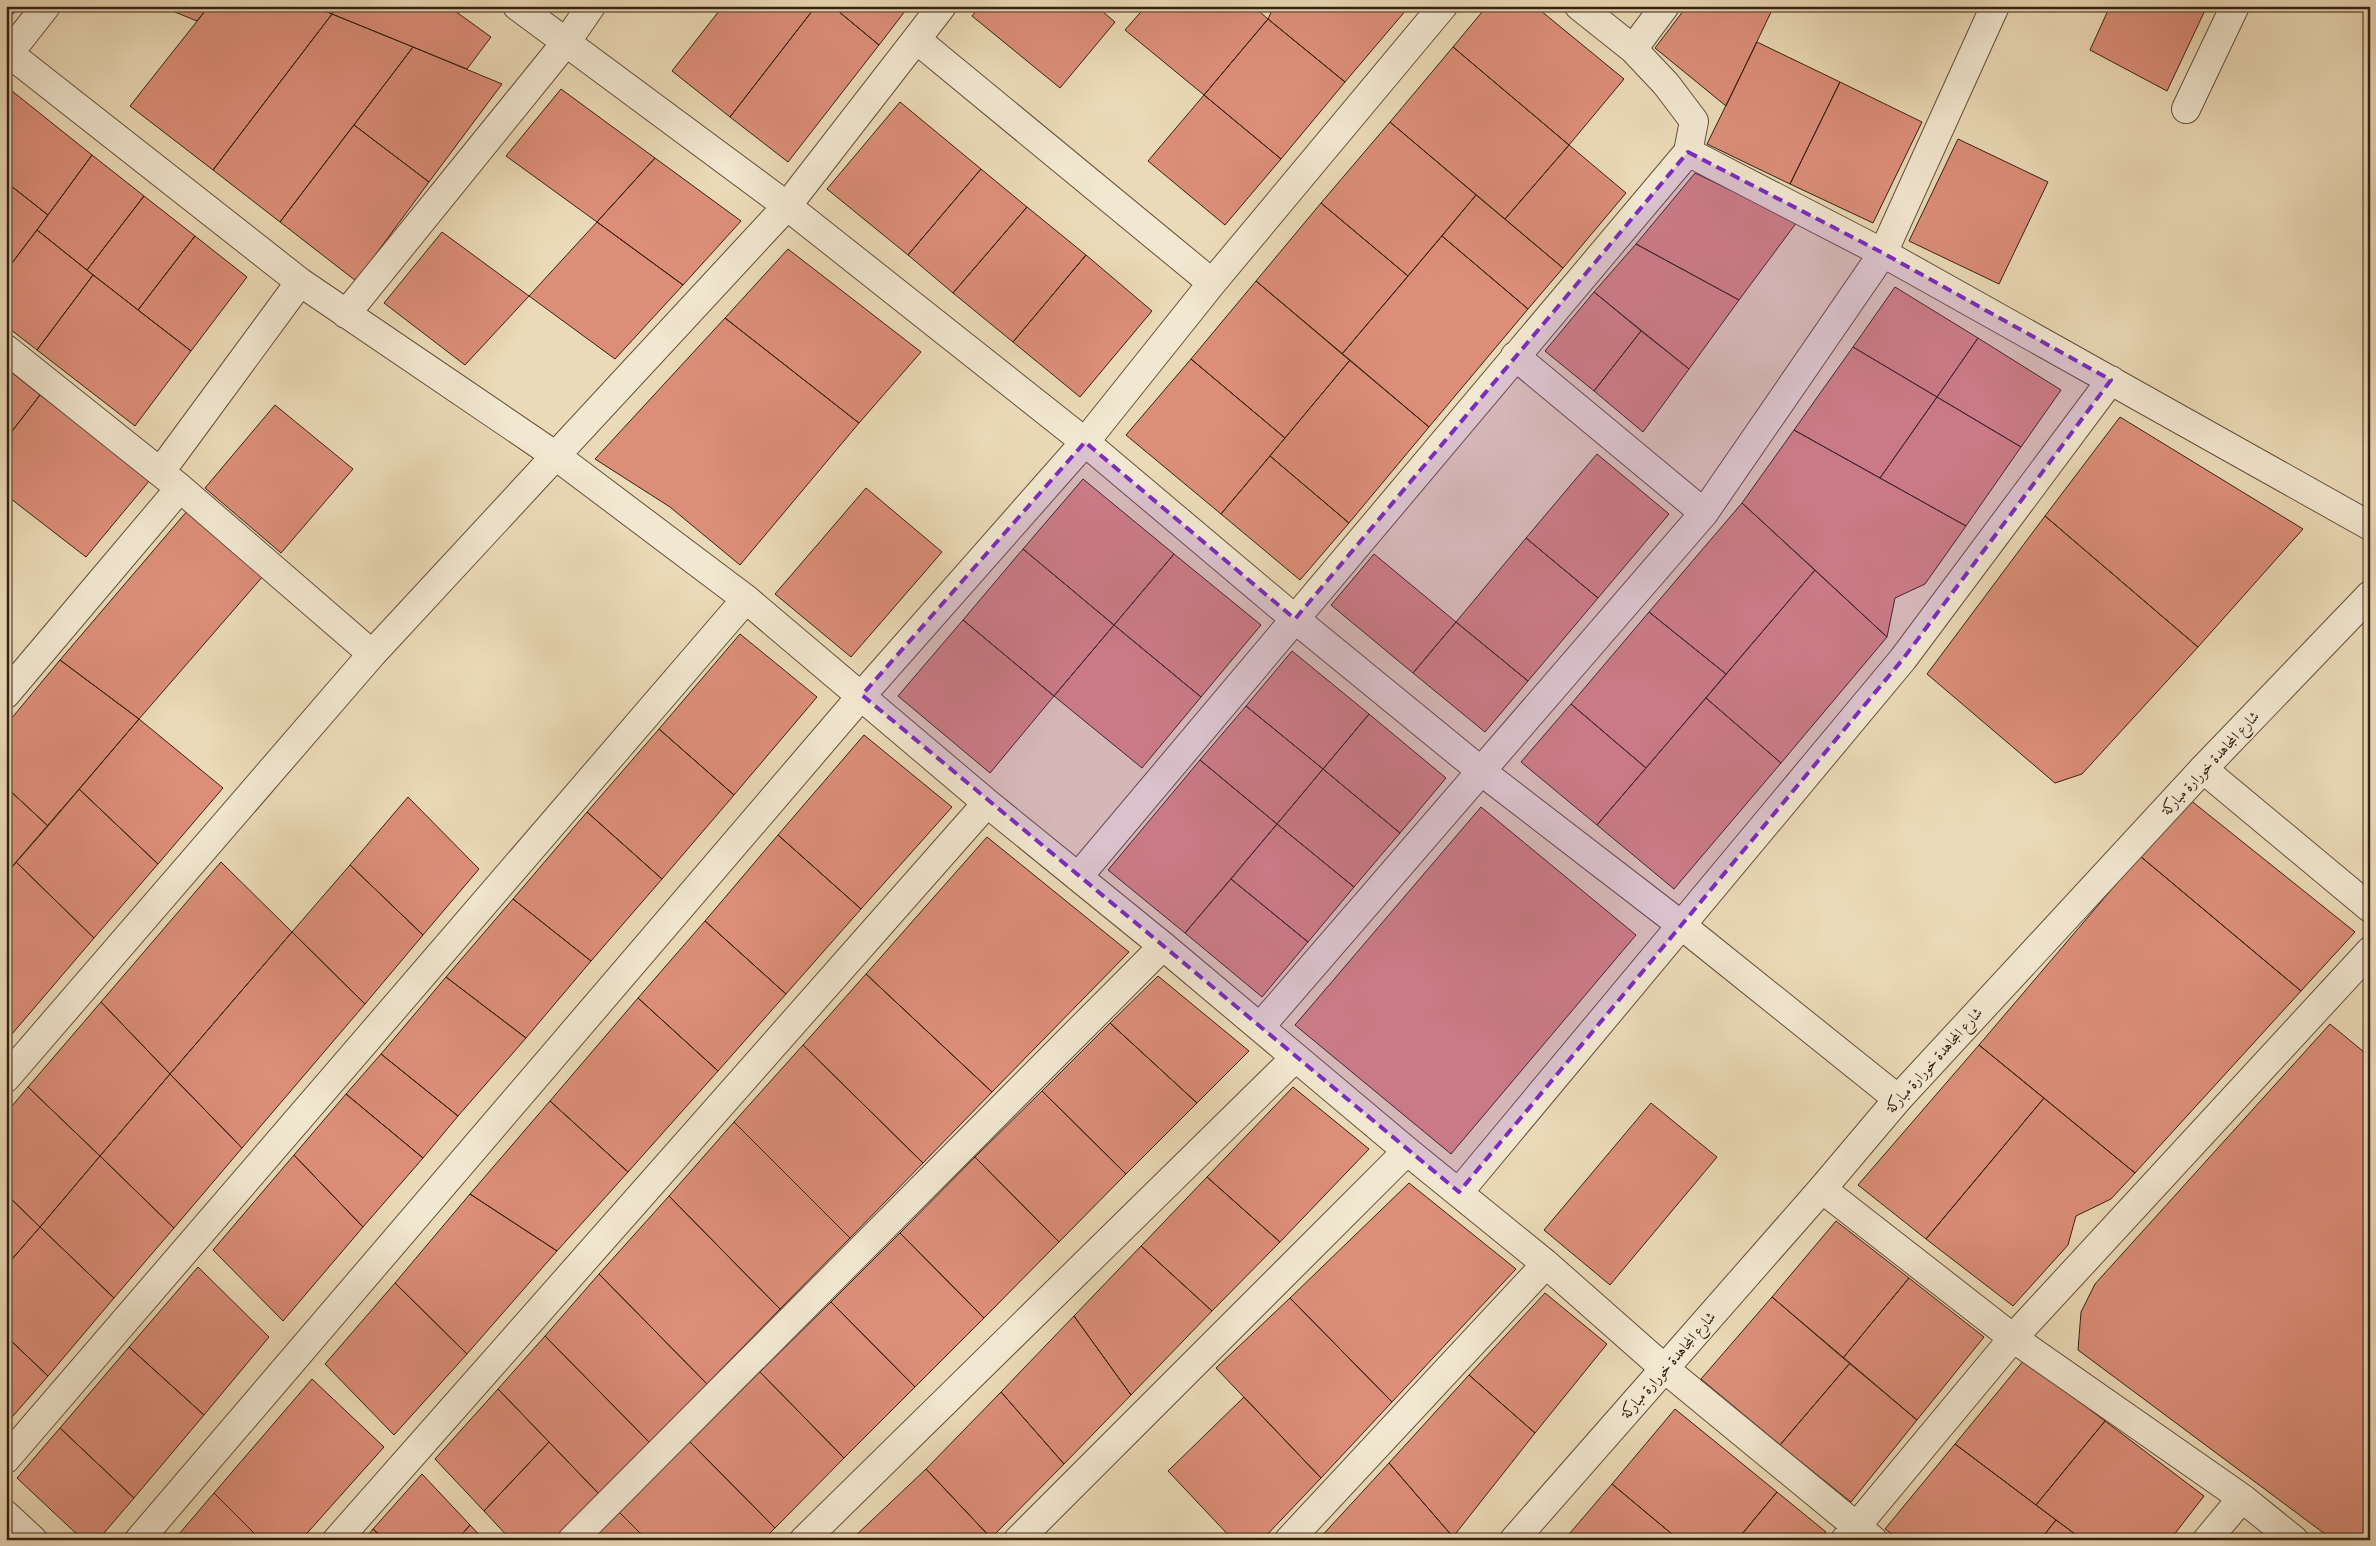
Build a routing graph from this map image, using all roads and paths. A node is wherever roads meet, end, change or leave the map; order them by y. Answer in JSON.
{"nodes":[{"id":1,"x":46,"y":6,"type":"edge"},
{"id":2,"x":517,"y":6,"type":"edge"},
{"id":3,"x":591,"y":6,"type":"edge"},
{"id":4,"x":942,"y":6,"type":"edge"},
{"id":5,"x":1442,"y":6,"type":"edge"},
{"id":6,"x":1579,"y":6,"type":"edge"},
{"id":7,"x":1665,"y":6,"type":"edge"},
{"id":8,"x":1995,"y":6,"type":"edge"},
{"id":9,"x":2235,"y":6,"type":"edge"},
{"id":10,"x":917,"y":40,"type":"junction"},
{"id":11,"x":567,"y":41,"type":"junction"},
{"id":12,"x":1633,"y":49,"type":"junction"},
{"id":13,"x":7,"y":54,"type":"edge"},
{"id":14,"x":2186,"y":109,"type":"dead end"},
{"id":15,"x":1688,"y":152,"type":"junction"},
{"id":16,"x":787,"y":206,"type":"junction"},
{"id":17,"x":1883,"y":253,"type":"junction"},
{"id":18,"x":300,"y":282,"type":"junction"},
{"id":19,"x":1212,"y":283,"type":"junction"},
{"id":20,"x":346,"y":314,"type":"junction"},
{"id":21,"x":6,"y":349,"type":"edge"},
{"id":22,"x":1515,"y":356,"type":"junction"},
{"id":23,"x":2110,"y":380,"type":"junction"},
{"id":24,"x":1085,"y":442,"type":"junction"},
{"id":25,"x":556,"y":456,"type":"junction"},
{"id":26,"x":171,"y":480,"type":"junction"},
{"id":27,"x":1704,"y":513,"type":"junction"},
{"id":28,"x":2370,"y":526,"type":"edge"},
{"id":29,"x":2370,"y":595,"type":"edge"},
{"id":30,"x":746,"y":599,"type":"junction"},
{"id":31,"x":1295,"y":619,"type":"junction"},
{"id":32,"x":372,"y":654,"type":"junction"},
{"id":33,"x":6,"y":694,"type":"edge"},
{"id":34,"x":862,"y":695,"type":"junction"},
{"id":35,"x":2203,"y":770,"type":"junction"},
{"id":36,"x":1481,"y":771,"type":"junction"},
{"id":37,"x":987,"y":803,"type":"junction"},
{"id":38,"x":1078,"y":877,"type":"junction"},
{"id":39,"x":2370,"y":908,"type":"edge"},
{"id":40,"x":1681,"y":925,"type":"junction"},
{"id":41,"x":1163,"y":946,"type":"junction"},
{"id":42,"x":2370,"y":951,"type":"edge"},
{"id":43,"x":1260,"y":1027,"type":"junction"},
{"id":44,"x":1295,"y":1058,"type":"junction"},
{"id":45,"x":6,"y":1078,"type":"edge"},
{"id":46,"x":1898,"y":1099,"type":"junction"},
{"id":47,"x":1407,"y":1151,"type":"junction"},
{"id":48,"x":1822,"y":1189,"type":"junction"},
{"id":49,"x":1459,"y":1192,"type":"junction"},
{"id":50,"x":1546,"y":1264,"type":"junction"},
{"id":51,"x":2013,"y":1338,"type":"junction"},
{"id":52,"x":1665,"y":1369,"type":"junction"},
{"id":53,"x":6,"y":1459,"type":"edge"},
{"id":54,"x":2242,"y":1498,"type":"junction"},
{"id":55,"x":6,"y":1515,"type":"edge"},
{"id":56,"x":1034,"y":1535,"type":"edge"},
{"id":57,"x":1858,"y":1535,"type":"edge"},
{"id":58,"x":33,"y":1540,"type":"edge"},
{"id":59,"x":139,"y":1540,"type":"edge"},
{"id":60,"x":337,"y":1540,"type":"edge"},
{"id":61,"x":572,"y":1540,"type":"edge"},
{"id":62,"x":804,"y":1540,"type":"edge"},
{"id":63,"x":1289,"y":1540,"type":"edge"},
{"id":64,"x":1514,"y":1540,"type":"edge"},
{"id":65,"x":2207,"y":1540,"type":"edge"},
{"id":66,"x":2294,"y":1540,"type":"edge"}],
"edges":[{"from":1,"to":13,"type":"street"},
{"from":2,"to":11,"type":"street"},
{"from":3,"to":11,"type":"street"},
{"from":4,"to":10,"type":"street"},
{"from":5,"to":19,"type":"street"},
{"from":6,"to":12,"type":"street"},
{"from":7,"to":12,"type":"street"},
{"from":8,"to":17,"type":"street"},
{"from":9,"to":14,"type":"street"},
{"from":10,"to":16,"type":"street"},
{"from":10,"to":19,"type":"street"},
{"from":11,"to":16,"type":"street"},
{"from":11,"to":20,"type":"street"},
{"from":12,"to":15,"type":"street"},
{"from":13,"to":18,"type":"street"},
{"from":15,"to":17,"type":"street"},
{"from":15,"to":22,"type":"street"},
{"from":16,"to":24,"type":"street"},
{"from":16,"to":25,"type":"street"},
{"from":17,"to":23,"type":"street"},
{"from":17,"to":27,"type":"street"},
{"from":18,"to":20,"type":"street"},
{"from":18,"to":26,"type":"street"},
{"from":19,"to":24,"type":"street"},
{"from":20,"to":25,"type":"street"},
{"from":21,"to":26,"type":"street"},
{"from":22,"to":27,"type":"street"},
{"from":22,"to":31,"type":"street"},
{"from":23,"to":28,"type":"street"},
{"from":23,"to":40,"type":"street"},
{"from":24,"to":31,"type":"street"},
{"from":24,"to":34,"type":"street"},
{"from":25,"to":30,"type":"street"},
{"from":25,"to":32,"type":"street"},
{"from":26,"to":32,"type":"street"},
{"from":26,"to":33,"type":"street"},
{"from":27,"to":36,"type":"street"},
{"from":29,"to":35,"type":"street","name":"شارع المجاهدة خورارة مباركة"},
{"from":30,"to":34,"type":"street"},
{"from":30,"to":53,"type":"street"},
{"from":31,"to":36,"type":"street"},
{"from":31,"to":38,"type":"street"},
{"from":32,"to":45,"type":"street"},
{"from":34,"to":37,"type":"street"},
{"from":34,"to":59,"type":"street"},
{"from":35,"to":39,"type":"street"},
{"from":35,"to":46,"type":"street","name":"شارع المجاهدة خورارة مباركة"},
{"from":36,"to":40,"type":"street"},
{"from":36,"to":43,"type":"street"},
{"from":37,"to":38,"type":"street"},
{"from":37,"to":60,"type":"street"},
{"from":38,"to":41,"type":"street"},
{"from":40,"to":46,"type":"street"},
{"from":40,"to":49,"type":"street"},
{"from":41,"to":43,"type":"street"},
{"from":41,"to":61,"type":"street"},
{"from":42,"to":51,"type":"street"},
{"from":43,"to":44,"type":"street"},
{"from":44,"to":47,"type":"street"},
{"from":44,"to":62,"type":"street"},
{"from":46,"to":48,"type":"street","name":"شارع المجاهدة خورارة مباركة"},
{"from":47,"to":49,"type":"street"},
{"from":47,"to":56,"type":"street"},
{"from":48,"to":51,"type":"street"},
{"from":48,"to":52,"type":"street","name":"شارع المجاهدة خورارة مباركة"},
{"from":49,"to":50,"type":"street"},
{"from":50,"to":52,"type":"street"},
{"from":50,"to":63,"type":"street"},
{"from":51,"to":54,"type":"street"},
{"from":51,"to":57,"type":"street"},
{"from":52,"to":57,"type":"street"},
{"from":52,"to":64,"type":"street","name":"شارع المجاهدة خورارة مباركة"},
{"from":54,"to":65,"type":"street"},
{"from":54,"to":66,"type":"street"},
{"from":55,"to":58,"type":"street"}]}
